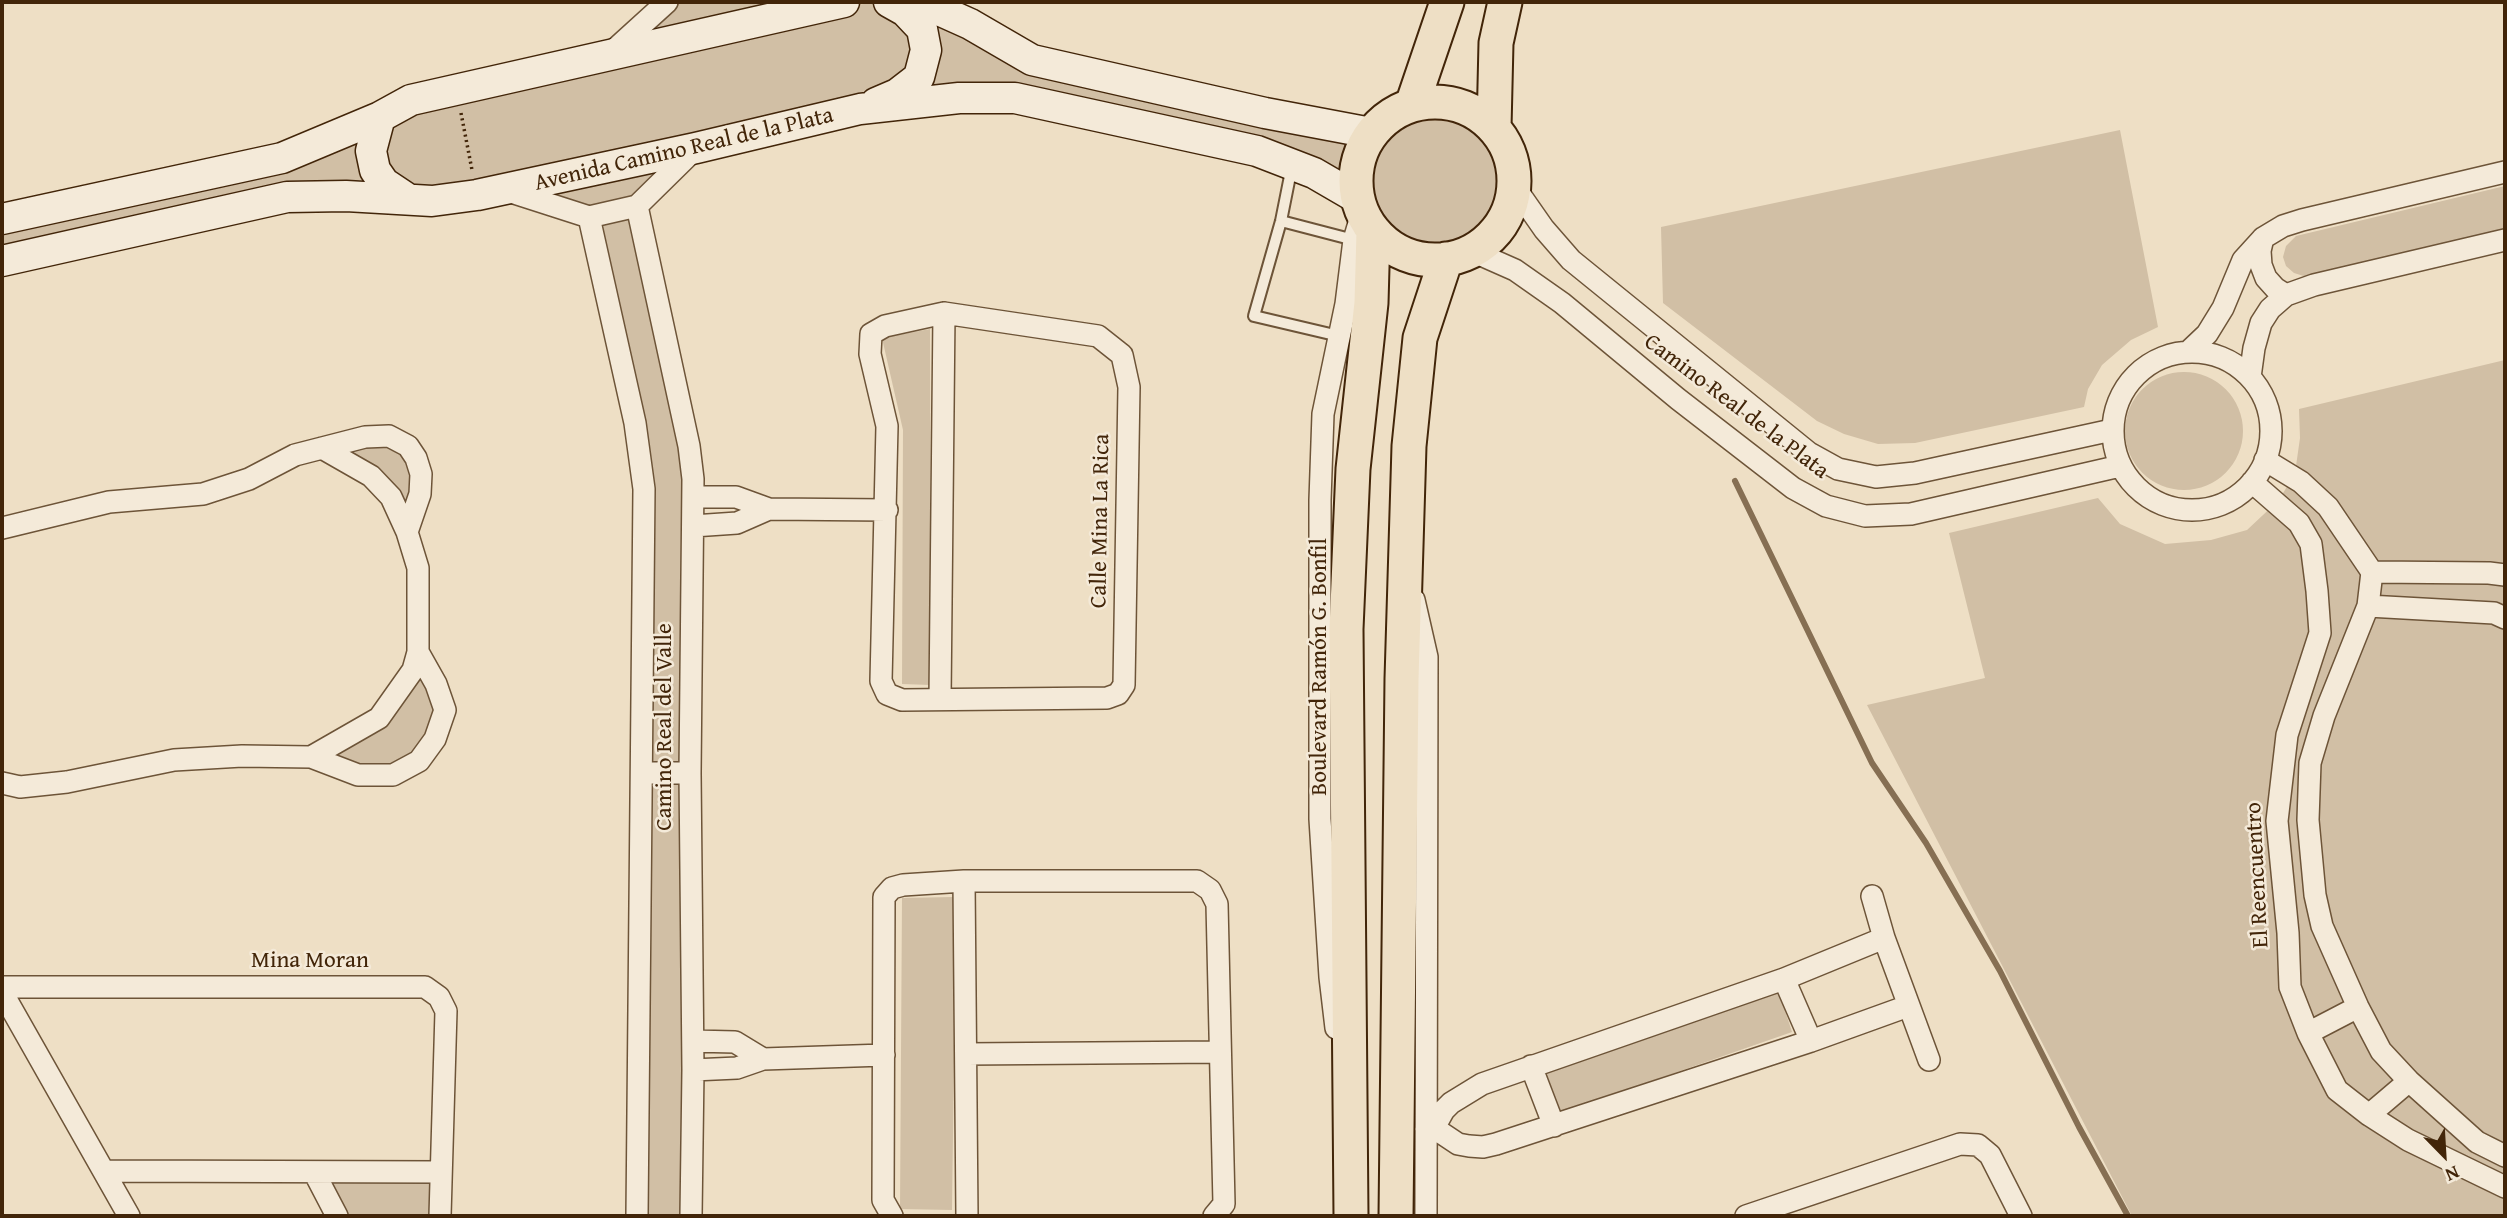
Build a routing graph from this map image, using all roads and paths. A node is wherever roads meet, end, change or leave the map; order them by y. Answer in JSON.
{"nodes":[{"id":1,"x":667,"y":2,"type":"edge"},
{"id":2,"x":844,"y":2,"type":"edge"},
{"id":3,"x":889,"y":2,"type":"edge"},
{"id":4,"x":921,"y":2,"type":"edge"},
{"id":5,"x":1447,"y":2,"type":"edge"},
{"id":6,"x":1505,"y":2,"type":"edge"},
{"id":7,"x":609,"y":55,"type":"junction"},
{"id":8,"x":457,"y":90,"type":"junction"},
{"id":9,"x":1412,"y":105,"type":"junction"},
{"id":10,"x":860,"y":109,"type":"junction"},
{"id":11,"x":380,"y":117,"type":"junction"},
{"id":12,"x":1494,"y":128,"type":"junction"},
{"id":13,"x":1371,"y":133,"type":"junction"},
{"id":14,"x":696,"y":148,"type":"junction"},
{"id":15,"x":1293,"y":165,"type":"junction"},
{"id":16,"x":2505,"y":172,"type":"edge"},
{"id":17,"x":1514,"y":186,"type":"junction"},
{"id":18,"x":491,"y":193,"type":"junction"},
{"id":19,"x":408,"y":199,"type":"junction"},
{"id":20,"x":638,"y":210,"type":"junction"},
{"id":21,"x":2,"y":219,"type":"edge"},
{"id":22,"x":590,"y":221,"type":"junction"},
{"id":23,"x":1281,"y":221,"type":"junction"},
{"id":24,"x":1362,"y":221,"type":"junction"},
{"id":25,"x":2263,"y":238,"type":"junction"},
{"id":26,"x":2505,"y":240,"type":"edge"},
{"id":27,"x":1459,"y":255,"type":"junction"},
{"id":28,"x":2,"y":261,"type":"edge"},
{"id":29,"x":2287,"y":295,"type":"junction"},
{"id":30,"x":944,"y":313,"type":"junction"},
{"id":31,"x":1339,"y":336,"type":"junction"},
{"id":32,"x":2188,"y":352,"type":"junction"},
{"id":33,"x":2250,"y":377,"type":"junction"},
{"id":34,"x":2112,"y":430,"type":"junction"},
{"id":35,"x":322,"y":448,"type":"junction"},
{"id":36,"x":2265,"y":460,"type":"junction"},
{"id":37,"x":2120,"y":466,"type":"junction"},
{"id":38,"x":2252,"y":482,"type":"junction"},
{"id":39,"x":693,"y":497,"type":"junction"},
{"id":40,"x":769,"y":509,"type":"junction"},
{"id":41,"x":887,"y":510,"type":"junction"},
{"id":42,"x":693,"y":526,"type":"junction"},
{"id":43,"x":2,"y":528,"type":"edge"},
{"id":44,"x":407,"y":531,"type":"junction"},
{"id":45,"x":2346,"y":531,"type":"junction"},
{"id":46,"x":2311,"y":544,"type":"junction"},
{"id":47,"x":1405,"y":557,"type":"junction"},
{"id":48,"x":2500,"y":570,"type":"edge"},
{"id":49,"x":2372,"y":572,"type":"junction"},
{"id":50,"x":2368,"y":606,"type":"junction"},
{"id":51,"x":2505,"y":618,"type":"edge"},
{"id":52,"x":2320,"y":634,"type":"junction"},
{"id":53,"x":2356,"y":641,"type":"junction"},
{"id":54,"x":418,"y":652,"type":"junction"},
{"id":55,"x":940,"y":699,"type":"junction"},
{"id":56,"x":311,"y":757,"type":"junction"},
{"id":57,"x":643,"y":773,"type":"junction"},
{"id":58,"x":690,"y":773,"type":"junction"},
{"id":59,"x":2,"y":783,"type":"edge"},
{"id":60,"x":964,"y":881,"type":"junction"},
{"id":61,"x":1872,"y":896,"type":"dead end"},
{"id":62,"x":1884,"y":938,"type":"junction"},
{"id":63,"x":1784,"y":979,"type":"junction"},
{"id":64,"x":2,"y":989,"type":"edge"},
{"id":65,"x":1908,"y":1006,"type":"junction"},
{"id":66,"x":2358,"y":1007,"type":"junction"},
{"id":67,"x":2308,"y":1033,"type":"junction"},
{"id":68,"x":693,"y":1041,"type":"junction"},
{"id":69,"x":1811,"y":1041,"type":"junction"},
{"id":70,"x":1219,"y":1052,"type":"junction"},
{"id":71,"x":884,"y":1055,"type":"junction"},
{"id":72,"x":966,"y":1055,"type":"junction"},
{"id":73,"x":763,"y":1059,"type":"junction"},
{"id":74,"x":1929,"y":1060,"type":"dead end"},
{"id":75,"x":1531,"y":1066,"type":"junction"},
{"id":76,"x":693,"y":1070,"type":"junction"},
{"id":77,"x":2409,"y":1081,"type":"junction"},
{"id":78,"x":2369,"y":1115,"type":"junction"},
{"id":79,"x":1349,"y":1124,"type":"junction"},
{"id":80,"x":1554,"y":1126,"type":"junction"},
{"id":81,"x":1430,"y":1129,"type":"junction"},
{"id":82,"x":2505,"y":1156,"type":"edge"},
{"id":83,"x":105,"y":1171,"type":"junction"},
{"id":84,"x":314,"y":1172,"type":"junction"},
{"id":85,"x":441,"y":1172,"type":"junction"},
{"id":86,"x":2505,"y":1187,"type":"edge"},
{"id":87,"x":129,"y":1216,"type":"edge"},
{"id":88,"x":337,"y":1216,"type":"edge"},
{"id":89,"x":440,"y":1216,"type":"edge"},
{"id":90,"x":637,"y":1216,"type":"edge"},
{"id":91,"x":691,"y":1216,"type":"edge"},
{"id":92,"x":892,"y":1216,"type":"edge"},
{"id":93,"x":967,"y":1216,"type":"edge"},
{"id":94,"x":1214,"y":1216,"type":"edge"},
{"id":95,"x":1351,"y":1216,"type":"edge"},
{"id":96,"x":1419,"y":1216,"type":"edge"},
{"id":97,"x":1746,"y":1216,"type":"edge"},
{"id":98,"x":2021,"y":1216,"type":"edge"}],
"edges":[{"from":1,"to":7,"type":"street"},
{"from":2,"to":7,"type":"main road"},
{"from":3,"to":10,"type":"main road"},
{"from":4,"to":13,"type":"main road"},
{"from":5,"to":9,"type":"main road"},
{"from":6,"to":12,"type":"main road"},
{"from":7,"to":8,"type":"main road"},
{"from":8,"to":11,"type":"main road"},
{"from":8,"to":18,"type":"path"},
{"from":9,"to":12,"type":"main road"},
{"from":9,"to":13,"type":"main road"},
{"from":10,"to":14,"type":"main road","name":"Avenida Camino Real de la Plata"},
{"from":10,"to":15,"type":"main road","name":"Avenida Camino Real de la Plata"},
{"from":11,"to":19,"type":"main road"},
{"from":11,"to":21,"type":"main road"},
{"from":12,"to":17,"type":"main road"},
{"from":13,"to":24,"type":"main road"},
{"from":14,"to":18,"type":"main road","name":"Avenida Camino Real de la Plata"},
{"from":14,"to":20,"type":"street"},
{"from":15,"to":23,"type":"lane"},
{"from":15,"to":24,"type":"main road","name":"Avenida Camino Real de la Plata"},
{"from":16,"to":25,"type":"street"},
{"from":17,"to":27,"type":"main road"},
{"from":17,"to":34,"type":"street","name":"Camino Real de la Plata"},
{"from":18,"to":19,"type":"main road","name":"Avenida Camino Real de la Plata"},
{"from":18,"to":22,"type":"street"},
{"from":19,"to":28,"type":"main road","name":"Avenida Camino Real de la Plata"},
{"from":20,"to":22,"type":"street"},
{"from":20,"to":39,"type":"street","name":"Camino Real del Valle"},
{"from":22,"to":57,"type":"street","name":"Camino Real del Valle"},
{"from":23,"to":24,"type":"lane"},
{"from":23,"to":31,"type":"lane"},
{"from":24,"to":27,"type":"main road"},
{"from":24,"to":31,"type":"street","name":"Boulevard Ramón G. Bonfil"},
{"from":24,"to":79,"type":"main road","name":"Boulevard Ramón G. Bonfil"},
{"from":25,"to":29,"type":"street"},
{"from":25,"to":32,"type":"street"},
{"from":26,"to":29,"type":"street"},
{"from":27,"to":37,"type":"street","name":"Camino Real de la Plata"},
{"from":27,"to":47,"type":"main road"},
{"from":29,"to":33,"type":"street"},
{"from":30,"to":41,"type":"street","name":"Calle Mina La Rica"},
{"from":30,"to":55,"type":"street"},
{"from":30,"to":55,"type":"street","name":"Calle Mina La Rica"},
{"from":31,"to":79,"type":"street","name":"Boulevard Ramón G. Bonfil"},
{"from":32,"to":33,"type":"street"},
{"from":32,"to":34,"type":"street"},
{"from":33,"to":36,"type":"street"},
{"from":34,"to":37,"type":"street"},
{"from":35,"to":43,"type":"street"},
{"from":35,"to":44,"type":"street"},
{"from":35,"to":44,"type":"street"},
{"from":36,"to":38,"type":"street"},
{"from":36,"to":45,"type":"street"},
{"from":37,"to":38,"type":"street"},
{"from":38,"to":46,"type":"street","name":"El Reencuentro"},
{"from":39,"to":40,"type":"street"},
{"from":39,"to":42,"type":"street","name":"Camino Real del Valle"},
{"from":40,"to":41,"type":"street"},
{"from":40,"to":42,"type":"street"},
{"from":41,"to":55,"type":"street","name":"Calle Mina La Rica"},
{"from":42,"to":58,"type":"street","name":"Camino Real del Valle"},
{"from":44,"to":54,"type":"street"},
{"from":45,"to":46,"type":"street"},
{"from":45,"to":49,"type":"street"},
{"from":46,"to":52,"type":"street","name":"El Reencuentro"},
{"from":47,"to":81,"type":"street"},
{"from":47,"to":96,"type":"main road"},
{"from":48,"to":49,"type":"street"},
{"from":49,"to":50,"type":"street"},
{"from":50,"to":51,"type":"street"},
{"from":50,"to":53,"type":"street"},
{"from":52,"to":53,"type":"street"},
{"from":52,"to":67,"type":"street","name":"El Reencuentro"},
{"from":53,"to":66,"type":"street"},
{"from":54,"to":56,"type":"street"},
{"from":54,"to":56,"type":"street"},
{"from":56,"to":59,"type":"street"},
{"from":57,"to":58,"type":"street"},
{"from":57,"to":90,"type":"street","name":"Camino Real del Valle"},
{"from":58,"to":68,"type":"street","name":"Camino Real del Valle"},
{"from":60,"to":70,"type":"street"},
{"from":60,"to":71,"type":"street"},
{"from":60,"to":72,"type":"street"},
{"from":61,"to":62,"type":"street"},
{"from":62,"to":63,"type":"street"},
{"from":62,"to":65,"type":"street"},
{"from":63,"to":69,"type":"street"},
{"from":63,"to":75,"type":"street"},
{"from":64,"to":83,"type":"street","name":"Mina Moran"},
{"from":64,"to":85,"type":"street","name":"Mina Moran"},
{"from":65,"to":69,"type":"street"},
{"from":65,"to":74,"type":"street"},
{"from":66,"to":67,"type":"street"},
{"from":66,"to":77,"type":"street"},
{"from":67,"to":78,"type":"street","name":"El Reencuentro"},
{"from":68,"to":73,"type":"street"},
{"from":68,"to":76,"type":"street","name":"Camino Real del Valle"},
{"from":69,"to":80,"type":"street"},
{"from":70,"to":72,"type":"street"},
{"from":70,"to":94,"type":"street"},
{"from":71,"to":73,"type":"street"},
{"from":71,"to":92,"type":"street"},
{"from":72,"to":93,"type":"street"},
{"from":73,"to":76,"type":"street"},
{"from":75,"to":80,"type":"street"},
{"from":75,"to":81,"type":"street"},
{"from":76,"to":91,"type":"street","name":"Camino Real del Valle"},
{"from":77,"to":78,"type":"street"},
{"from":77,"to":82,"type":"street"},
{"from":78,"to":86,"type":"street","name":"El Reencuentro"},
{"from":79,"to":95,"type":"main road","name":"Boulevard Ramón G. Bonfil"},
{"from":80,"to":81,"type":"street"},
{"from":81,"to":96,"type":"street"},
{"from":83,"to":84,"type":"street"},
{"from":83,"to":87,"type":"street","name":"Mina Moran"},
{"from":84,"to":85,"type":"street"},
{"from":84,"to":88,"type":"street"},
{"from":85,"to":89,"type":"street","name":"Mina Moran"},
{"from":97,"to":98,"type":"street"}]}
